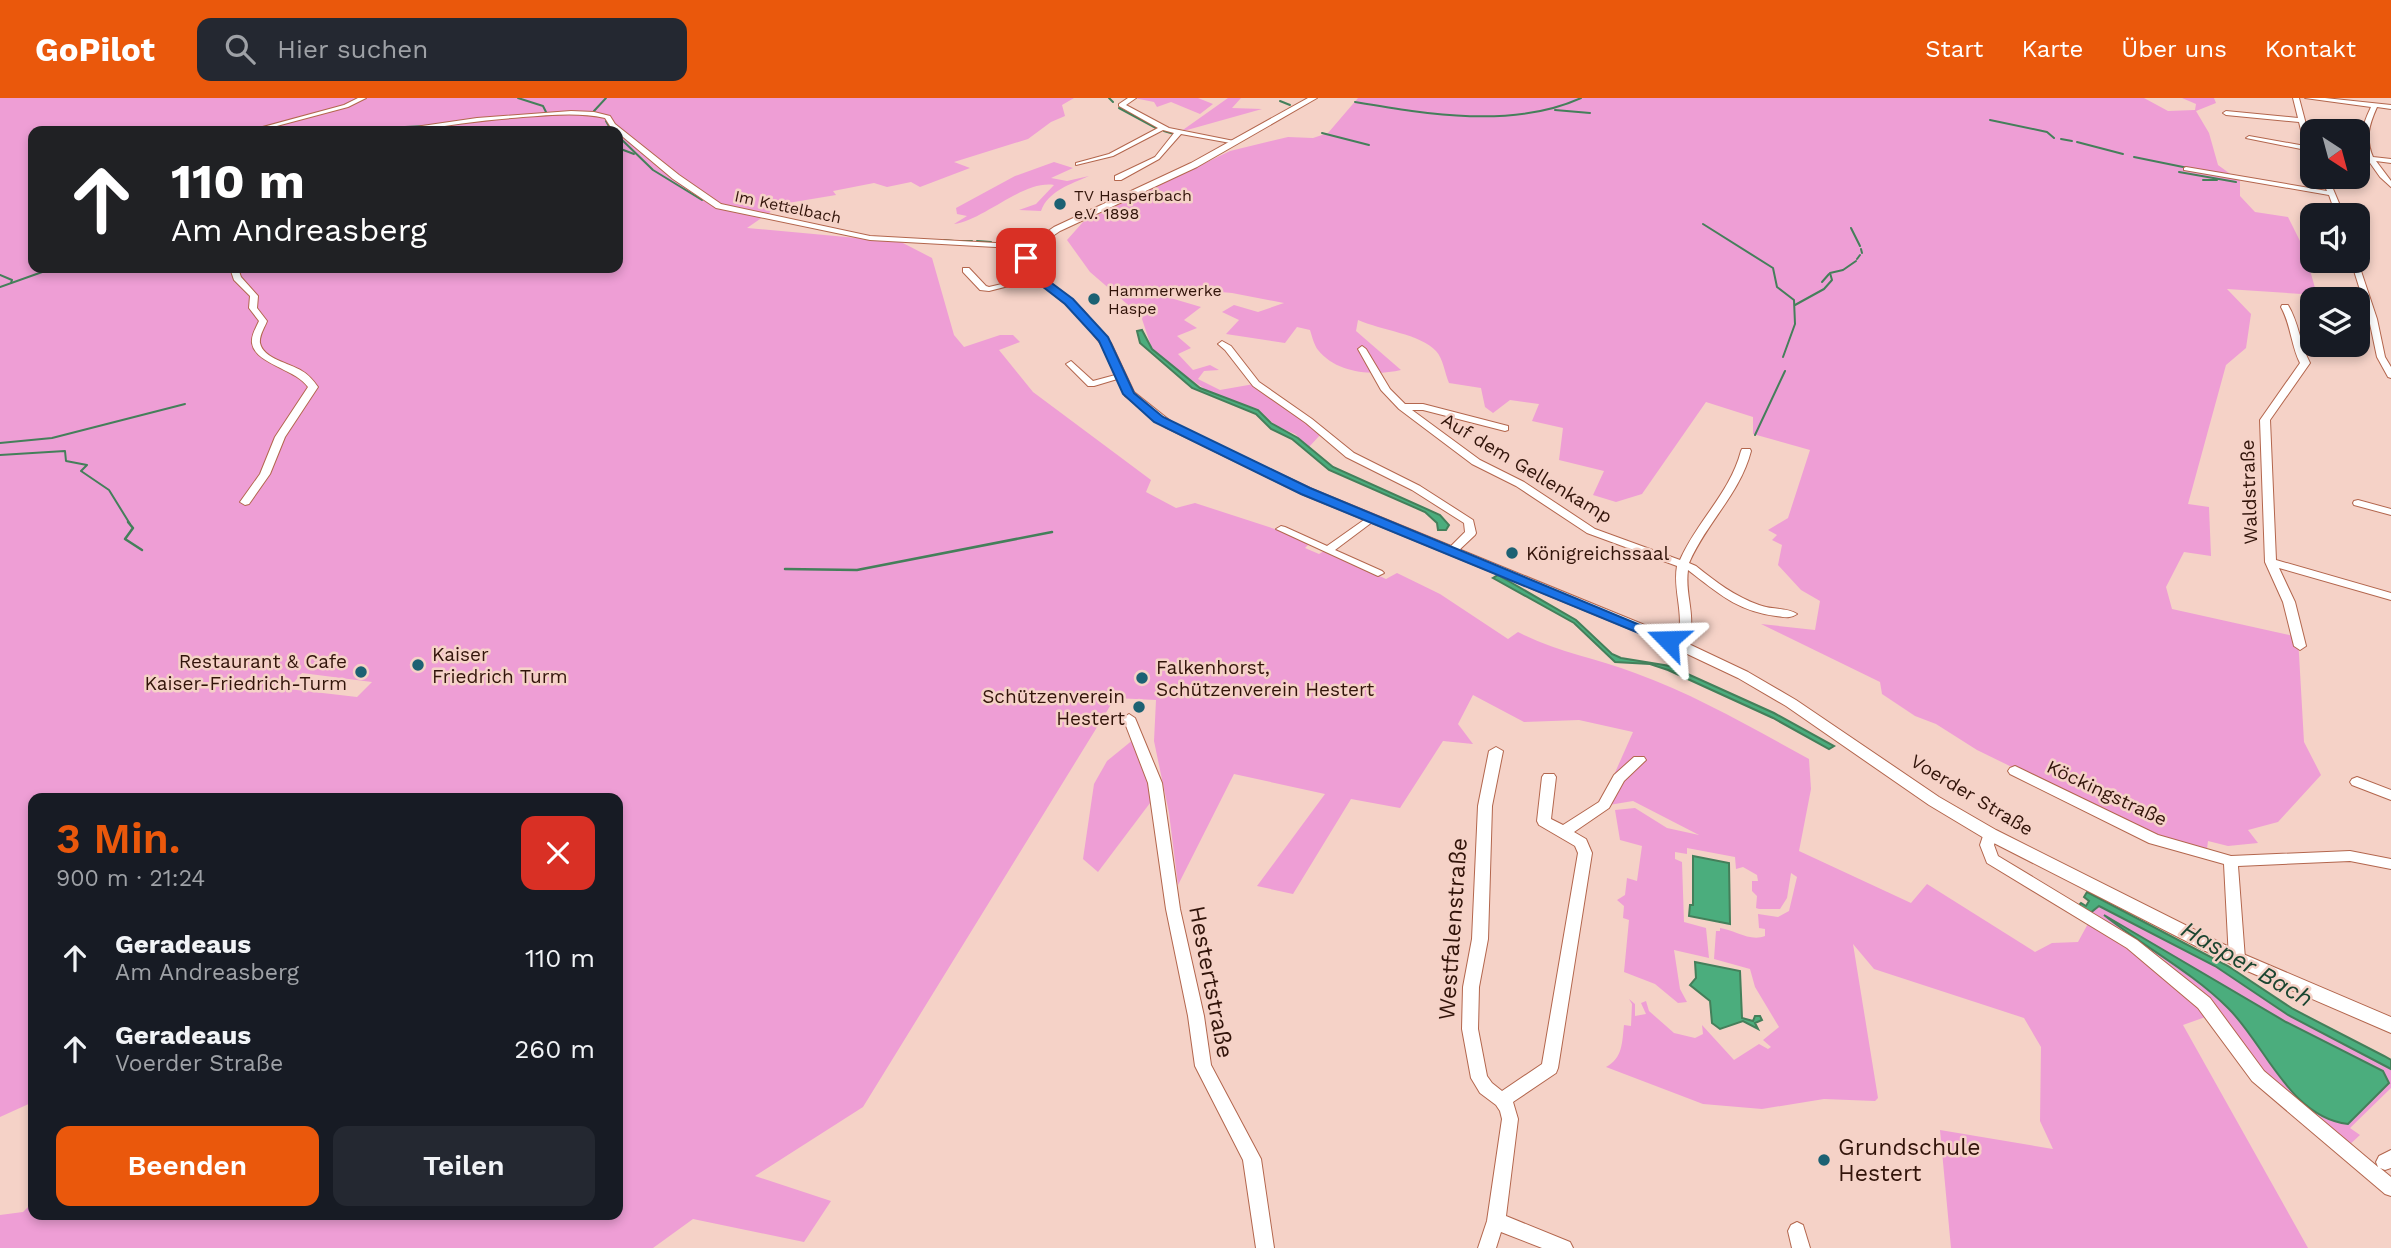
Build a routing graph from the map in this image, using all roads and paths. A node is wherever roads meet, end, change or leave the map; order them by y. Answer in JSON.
{"nodes":[{"id":1,"x":363,"y":98,"type":"edge"},
{"id":2,"x":1133,"y":98,"type":"edge"},
{"id":3,"x":1313,"y":98,"type":"edge"},
{"id":4,"x":2296,"y":98,"type":"edge"},
{"id":5,"x":2308,"y":98,"type":"edge"},
{"id":6,"x":2384,"y":98,"type":"edge"},
{"id":7,"x":2377,"y":106,"type":"junction"},
{"id":8,"x":2391,"y":107,"type":"edge"},
{"id":9,"x":2226,"y":113,"type":"dead end"},
{"id":10,"x":2301,"y":119,"type":"edge"},
{"id":11,"x":2368,"y":119,"type":"edge"},
{"id":12,"x":2300,"y":120,"type":"edge"},
{"id":13,"x":270,"y":126,"type":"edge"},
{"id":14,"x":442,"y":126,"type":"edge"},
{"id":15,"x":613,"y":126,"type":"edge"},
{"id":16,"x":1162,"y":128,"type":"junction"},
{"id":17,"x":1185,"y":133,"type":"junction"},
{"id":18,"x":623,"y":134,"type":"edge"},
{"id":19,"x":2249,"y":138,"type":"dead end"},
{"id":20,"x":1236,"y":142,"type":"junction"},
{"id":21,"x":2300,"y":147,"type":"edge"},
{"id":22,"x":2370,"y":159,"type":"edge"},
{"id":23,"x":2370,"y":161,"type":"edge"},
{"id":24,"x":2391,"y":161,"type":"edge"},
{"id":25,"x":1078,"y":164,"type":"dead end"},
{"id":26,"x":2186,"y":169,"type":"dead end"},
{"id":27,"x":1118,"y":178,"type":"dead end"},
{"id":28,"x":2391,"y":185,"type":"edge"},
{"id":29,"x":2331,"y":189,"type":"edge"},
{"id":30,"x":2333,"y":194,"type":"junction"},
{"id":31,"x":2336,"y":203,"type":"edge"},
{"id":32,"x":1031,"y":247,"type":"junction"},
{"id":33,"x":966,"y":270,"type":"dead end"},
{"id":34,"x":236,"y":273,"type":"edge"},
{"id":35,"x":2359,"y":273,"type":"edge"},
{"id":36,"x":1036,"y":278,"type":"junction"},
{"id":37,"x":2285,"y":306,"type":"dead end"},
{"id":38,"x":1222,"y":344,"type":"dead end"},
{"id":39,"x":1362,"y":349,"type":"dead end"},
{"id":40,"x":1071,"y":364,"type":"dead end"},
{"id":41,"x":2391,"y":375,"type":"edge"},
{"id":42,"x":1119,"y":377,"type":"junction"},
{"id":43,"x":1402,"y":407,"type":"junction"},
{"id":44,"x":1505,"y":428,"type":"dead end"},
{"id":45,"x":1746,"y":451,"type":"dead end"},
{"id":46,"x":246,"y":502,"type":"dead end"},
{"id":47,"x":2358,"y":503,"type":"dead end"},
{"id":48,"x":2391,"y":512,"type":"edge"},
{"id":49,"x":1371,"y":518,"type":"junction"},
{"id":50,"x":1281,"y":529,"type":"dead end"},
{"id":51,"x":1328,"y":550,"type":"junction"},
{"id":52,"x":1452,"y":551,"type":"junction"},
{"id":53,"x":2271,"y":562,"type":"junction"},
{"id":54,"x":1683,"y":564,"type":"junction"},
{"id":55,"x":1378,"y":573,"type":"dead end"},
{"id":56,"x":2391,"y":597,"type":"edge"},
{"id":57,"x":1791,"y":614,"type":"dead end"},
{"id":58,"x":1680,"y":645,"type":"junction"},
{"id":59,"x":2300,"y":646,"type":"dead end"},
{"id":60,"x":1129,"y":718,"type":"dead end"},
{"id":61,"x":1496,"y":751,"type":"dead end"},
{"id":62,"x":1639,"y":760,"type":"dead end"},
{"id":63,"x":2015,"y":771,"type":"dead end"},
{"id":64,"x":1549,"y":777,"type":"dead end"},
{"id":65,"x":2357,"y":782,"type":"dead end"},
{"id":66,"x":2391,"y":795,"type":"edge"},
{"id":67,"x":1563,"y":832,"type":"junction"},
{"id":68,"x":1989,"y":844,"type":"junction"},
{"id":69,"x":2231,"y":861,"type":"junction"},
{"id":70,"x":2391,"y":864,"type":"edge"},
{"id":71,"x":2237,"y":959,"type":"junction"},
{"id":72,"x":2391,"y":1025,"type":"edge"},
{"id":73,"x":1502,"y":1100,"type":"junction"},
{"id":74,"x":2391,"y":1188,"type":"edge"},
{"id":75,"x":1496,"y":1221,"type":"junction"},
{"id":76,"x":1265,"y":1248,"type":"edge"},
{"id":77,"x":1487,"y":1248,"type":"edge"},
{"id":78,"x":1564,"y":1248,"type":"edge"}],
"edges":[{"from":1,"to":13,"type":"street"},
{"from":2,"to":16,"type":"street"},
{"from":3,"to":20,"type":"main road"},
{"from":4,"to":10,"type":"street"},
{"from":5,"to":7,"type":"street"},
{"from":6,"to":7,"type":"street"},
{"from":7,"to":8,"type":"street"},
{"from":7,"to":11,"type":"street"},
{"from":9,"to":12,"type":"street"},
{"from":14,"to":15,"type":"street","name":"Im Kettelbach"},
{"from":16,"to":17,"type":"street"},
{"from":16,"to":25,"type":"street"},
{"from":17,"to":20,"type":"street"},
{"from":17,"to":27,"type":"street"},
{"from":18,"to":32,"type":"street","name":"Im Kettelbach"},
{"from":19,"to":21,"type":"street"},
{"from":20,"to":32,"type":"main road"},
{"from":22,"to":24,"type":"street"},
{"from":23,"to":28,"type":"street"},
{"from":26,"to":30,"type":"street"},
{"from":29,"to":30,"type":"street"},
{"from":30,"to":31,"type":"street"},
{"from":32,"to":36,"type":"main road"},
{"from":33,"to":36,"type":"street"},
{"from":34,"to":46,"type":"street"},
{"from":35,"to":41,"type":"street"},
{"from":36,"to":42,"type":"main road"},
{"from":37,"to":53,"type":"street","name":"Waldstraße"},
{"from":38,"to":52,"type":"street"},
{"from":39,"to":43,"type":"street","name":"Auf dem Gellenkamp"},
{"from":40,"to":42,"type":"street"},
{"from":42,"to":49,"type":"main road","name":"Voerder Straße"},
{"from":43,"to":44,"type":"street","name":"Auf dem Gellenkamp"},
{"from":43,"to":54,"type":"street","name":"Auf dem Gellenkamp"},
{"from":45,"to":54,"type":"street"},
{"from":47,"to":48,"type":"street"},
{"from":49,"to":51,"type":"street"},
{"from":49,"to":52,"type":"main road","name":"Voerder Straße"},
{"from":50,"to":51,"type":"street"},
{"from":51,"to":55,"type":"street"},
{"from":52,"to":58,"type":"main road","name":"Voerder Straße"},
{"from":53,"to":56,"type":"street"},
{"from":53,"to":59,"type":"street","name":"Waldstraße"},
{"from":54,"to":57,"type":"street","name":"Auf dem Gellenkamp"},
{"from":54,"to":58,"type":"street"},
{"from":58,"to":68,"type":"main road","name":"Voerder Straße"},
{"from":60,"to":76,"type":"street","name":"Hestertstraße"},
{"from":61,"to":73,"type":"street","name":"Westfalenstraße"},
{"from":62,"to":67,"type":"street"},
{"from":63,"to":69,"type":"street","name":"Köckingstraße"},
{"from":64,"to":67,"type":"street"},
{"from":65,"to":66,"type":"street"},
{"from":67,"to":73,"type":"street"},
{"from":68,"to":71,"type":"main road","name":"Voerder Straße"},
{"from":68,"to":74,"type":"street"},
{"from":69,"to":70,"type":"street","name":"Köckingstraße"},
{"from":69,"to":71,"type":"street"},
{"from":71,"to":72,"type":"main road","name":"Voerder Straße"},
{"from":73,"to":75,"type":"street"},
{"from":75,"to":77,"type":"street"},
{"from":75,"to":78,"type":"street"}]}
